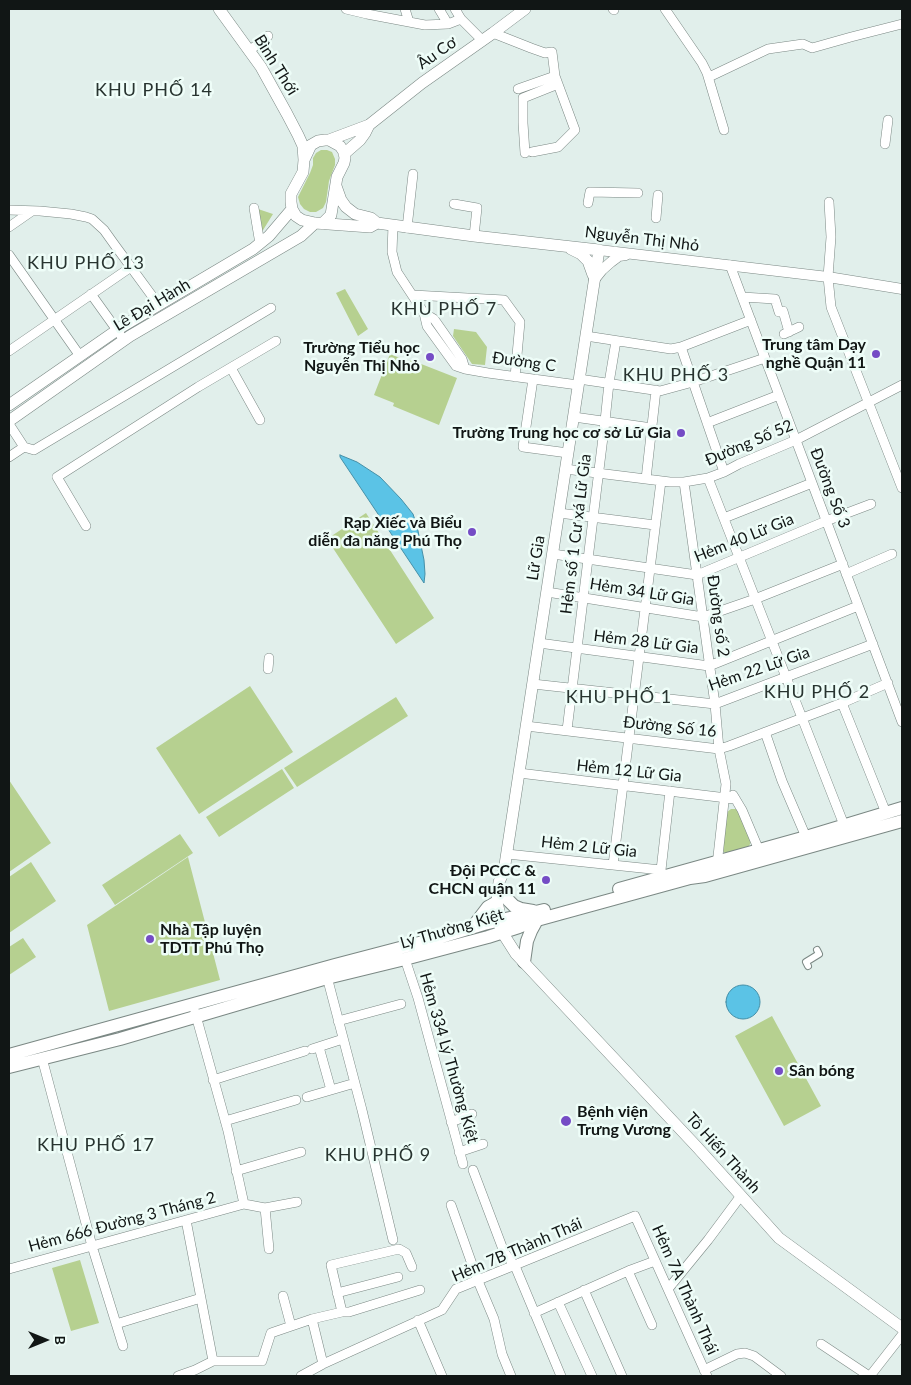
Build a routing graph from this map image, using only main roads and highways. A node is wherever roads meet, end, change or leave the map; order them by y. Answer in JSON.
{"nodes":[{"id":1,"x":219,"y":9,"type":"edge"},
{"id":2,"x":525,"y":9,"type":"edge"},
{"id":3,"x":287,"y":114,"type":"junction"},
{"id":4,"x":369,"y":125,"type":"junction"},
{"id":5,"x":324,"y":141,"type":"junction"},
{"id":6,"x":344,"y":154,"type":"junction"},
{"id":7,"x":304,"y":160,"type":"junction"},
{"id":8,"x":336,"y":186,"type":"junction"},
{"id":9,"x":292,"y":209,"type":"junction"},
{"id":10,"x":377,"y":223,"type":"junction"},
{"id":11,"x":319,"y":224,"type":"junction"},
{"id":12,"x":565,"y":246,"type":"junction"},
{"id":13,"x":599,"y":250,"type":"joint"},
{"id":14,"x":594,"y":280,"type":"junction"},
{"id":15,"x":9,"y":406,"type":"edge"},
{"id":16,"x":9,"y":423,"type":"edge"},
{"id":17,"x":902,"y":808,"type":"edge"},
{"id":18,"x":902,"y":821,"type":"edge"},
{"id":19,"x":761,"y":855,"type":"junction"},
{"id":20,"x":717,"y":868,"type":"junction"},
{"id":21,"x":500,"y":912,"type":"junction"},
{"id":22,"x":540,"y":916,"type":"junction"},
{"id":23,"x":472,"y":928,"type":"junction"},
{"id":24,"x":524,"y":962,"type":"junction"},
{"id":25,"x":326,"y":973,"type":"junction"},
{"id":26,"x":195,"y":1010,"type":"junction"},
{"id":27,"x":9,"y":1055,"type":"edge"},
{"id":28,"x":9,"y":1067,"type":"edge"},
{"id":29,"x":902,"y":1328,"type":"edge"}],
"edges":[{"from":1,"to":3,"type":"main road","name":"Bình Thới"},
{"from":2,"to":4,"type":"main road","name":"Âu Cơ"},
{"from":3,"to":5,"type":"main road","name":"Bình Thới"},
{"from":3,"to":7,"type":"main road","name":"Bình Thới"},
{"from":4,"to":5,"type":"main road","name":"Âu Cơ"},
{"from":4,"to":6,"type":"main road","name":"Âu Cơ"},
{"from":5,"to":6,"type":"main road","name":"Bình Thới"},
{"from":5,"to":7,"type":"main road"},
{"from":6,"to":8,"type":"main road"},
{"from":7,"to":9,"type":"main road"},
{"from":8,"to":10,"type":"main road","name":"Nguyễn Thị Nhỏ"},
{"from":8,"to":11,"type":"main road"},
{"from":9,"to":11,"type":"main road"},
{"from":9,"to":15,"type":"main road","name":"Lê Đại Hành"},
{"from":10,"to":11,"type":"main road","name":"Nguyễn Thị Nhỏ"},
{"from":10,"to":12,"type":"main road","name":"Nguyễn Thị Nhỏ"},
{"from":11,"to":16,"type":"main road","name":"Lê Đại Hành"},
{"from":12,"to":13,"type":"main road","name":"Nguyễn Thị Nhỏ"},
{"from":12,"to":14,"type":"main road"},
{"from":13,"to":14,"type":"main road","name":"Lữ Gia"},
{"from":14,"to":21,"type":"main road","name":"Lữ Gia"},
{"from":17,"to":19,"type":"main road","name":"Lý Thường Kiệt"},
{"from":18,"to":19,"type":"main road","name":"Lý Thường Kiệt"},
{"from":19,"to":20,"type":"main road","name":"Lý Thường Kiệt"},
{"from":20,"to":22,"type":"main road","name":"Lý Thường Kiệt"},
{"from":20,"to":22,"type":"main road","name":"Lý Thường Kiệt"},
{"from":21,"to":22,"type":"main road","name":"Lý Thường Kiệt"},
{"from":21,"to":22,"type":"main road"},
{"from":21,"to":23,"type":"main road","name":"Lý Thường Kiệt"},
{"from":21,"to":23,"type":"main road"},
{"from":21,"to":24,"type":"main road","name":"Tô Hiến Thành"},
{"from":21,"to":25,"type":"main road","name":"Lý Thường Kiệt"},
{"from":22,"to":24,"type":"main road"},
{"from":23,"to":25,"type":"main road","name":"Lý Thường Kiệt"},
{"from":24,"to":29,"type":"main road","name":"Tô Hiến Thành"},
{"from":25,"to":26,"type":"main road","name":"Lý Thường Kiệt"},
{"from":26,"to":27,"type":"main road","name":"Lý Thường Kiệt"},
{"from":26,"to":28,"type":"main road","name":"Lý Thường Kiệt"}]}
